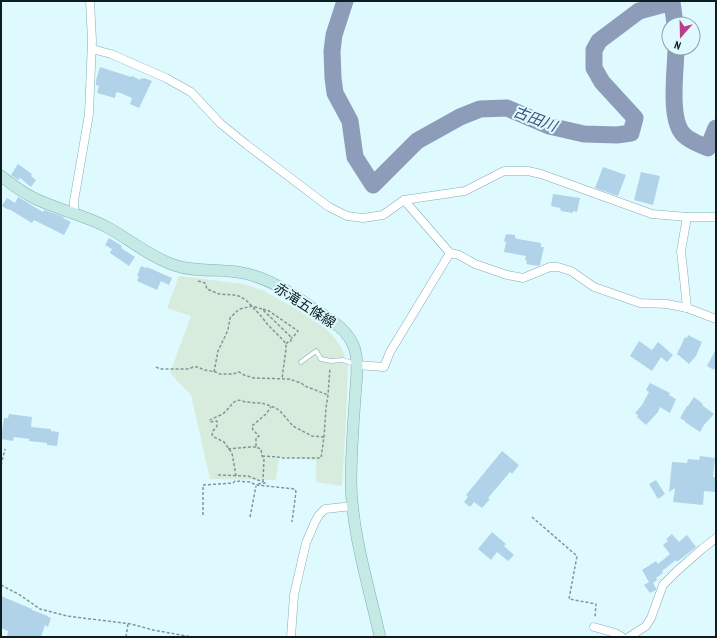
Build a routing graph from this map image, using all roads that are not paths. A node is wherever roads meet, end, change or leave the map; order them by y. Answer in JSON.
{"nodes":[{"id":1,"x":90,"y":1,"type":"edge"},
{"id":2,"x":92,"y":49,"type":"junction"},
{"id":3,"x":1,"y":176,"type":"edge"},
{"id":4,"x":404,"y":200,"type":"junction"},
{"id":5,"x":74,"y":213,"type":"junction"},
{"id":6,"x":716,"y":217,"type":"edge"},
{"id":7,"x":687,"y":218,"type":"junction"},
{"id":8,"x":450,"y":253,"type":"junction"},
{"id":9,"x":688,"y":308,"type":"junction"},
{"id":10,"x":716,"y":319,"type":"edge"},
{"id":11,"x":301,"y":362,"type":"dead end"},
{"id":12,"x":357,"y":364,"type":"junction"},
{"id":13,"x":353,"y":506,"type":"junction"},
{"id":14,"x":716,"y":538,"type":"edge"},
{"id":15,"x":594,"y":627,"type":"road end"},
{"id":16,"x":291,"y":637,"type":"edge"},
{"id":17,"x":380,"y":637,"type":"edge"},
{"id":18,"x":622,"y":637,"type":"edge"},
{"id":19,"x":629,"y":637,"type":"edge"}],
"edges":[{"from":1,"to":2,"type":"street"},
{"from":2,"to":4,"type":"street"},
{"from":2,"to":5,"type":"street"},
{"from":3,"to":5,"type":"main road","name":"赤滝五條線"},
{"from":4,"to":7,"type":"street"},
{"from":4,"to":8,"type":"street"},
{"from":5,"to":12,"type":"main road","name":"赤滝五條線"},
{"from":6,"to":7,"type":"street"},
{"from":7,"to":9,"type":"street"},
{"from":8,"to":9,"type":"street"},
{"from":8,"to":12,"type":"street"},
{"from":9,"to":10,"type":"street"},
{"from":11,"to":12,"type":"lane"},
{"from":12,"to":13,"type":"main road","name":"赤滝五條線"},
{"from":13,"to":16,"type":"street"},
{"from":13,"to":17,"type":"main road","name":"赤滝五條線"},
{"from":14,"to":19,"type":"street"},
{"from":15,"to":18,"type":"street"}]}
